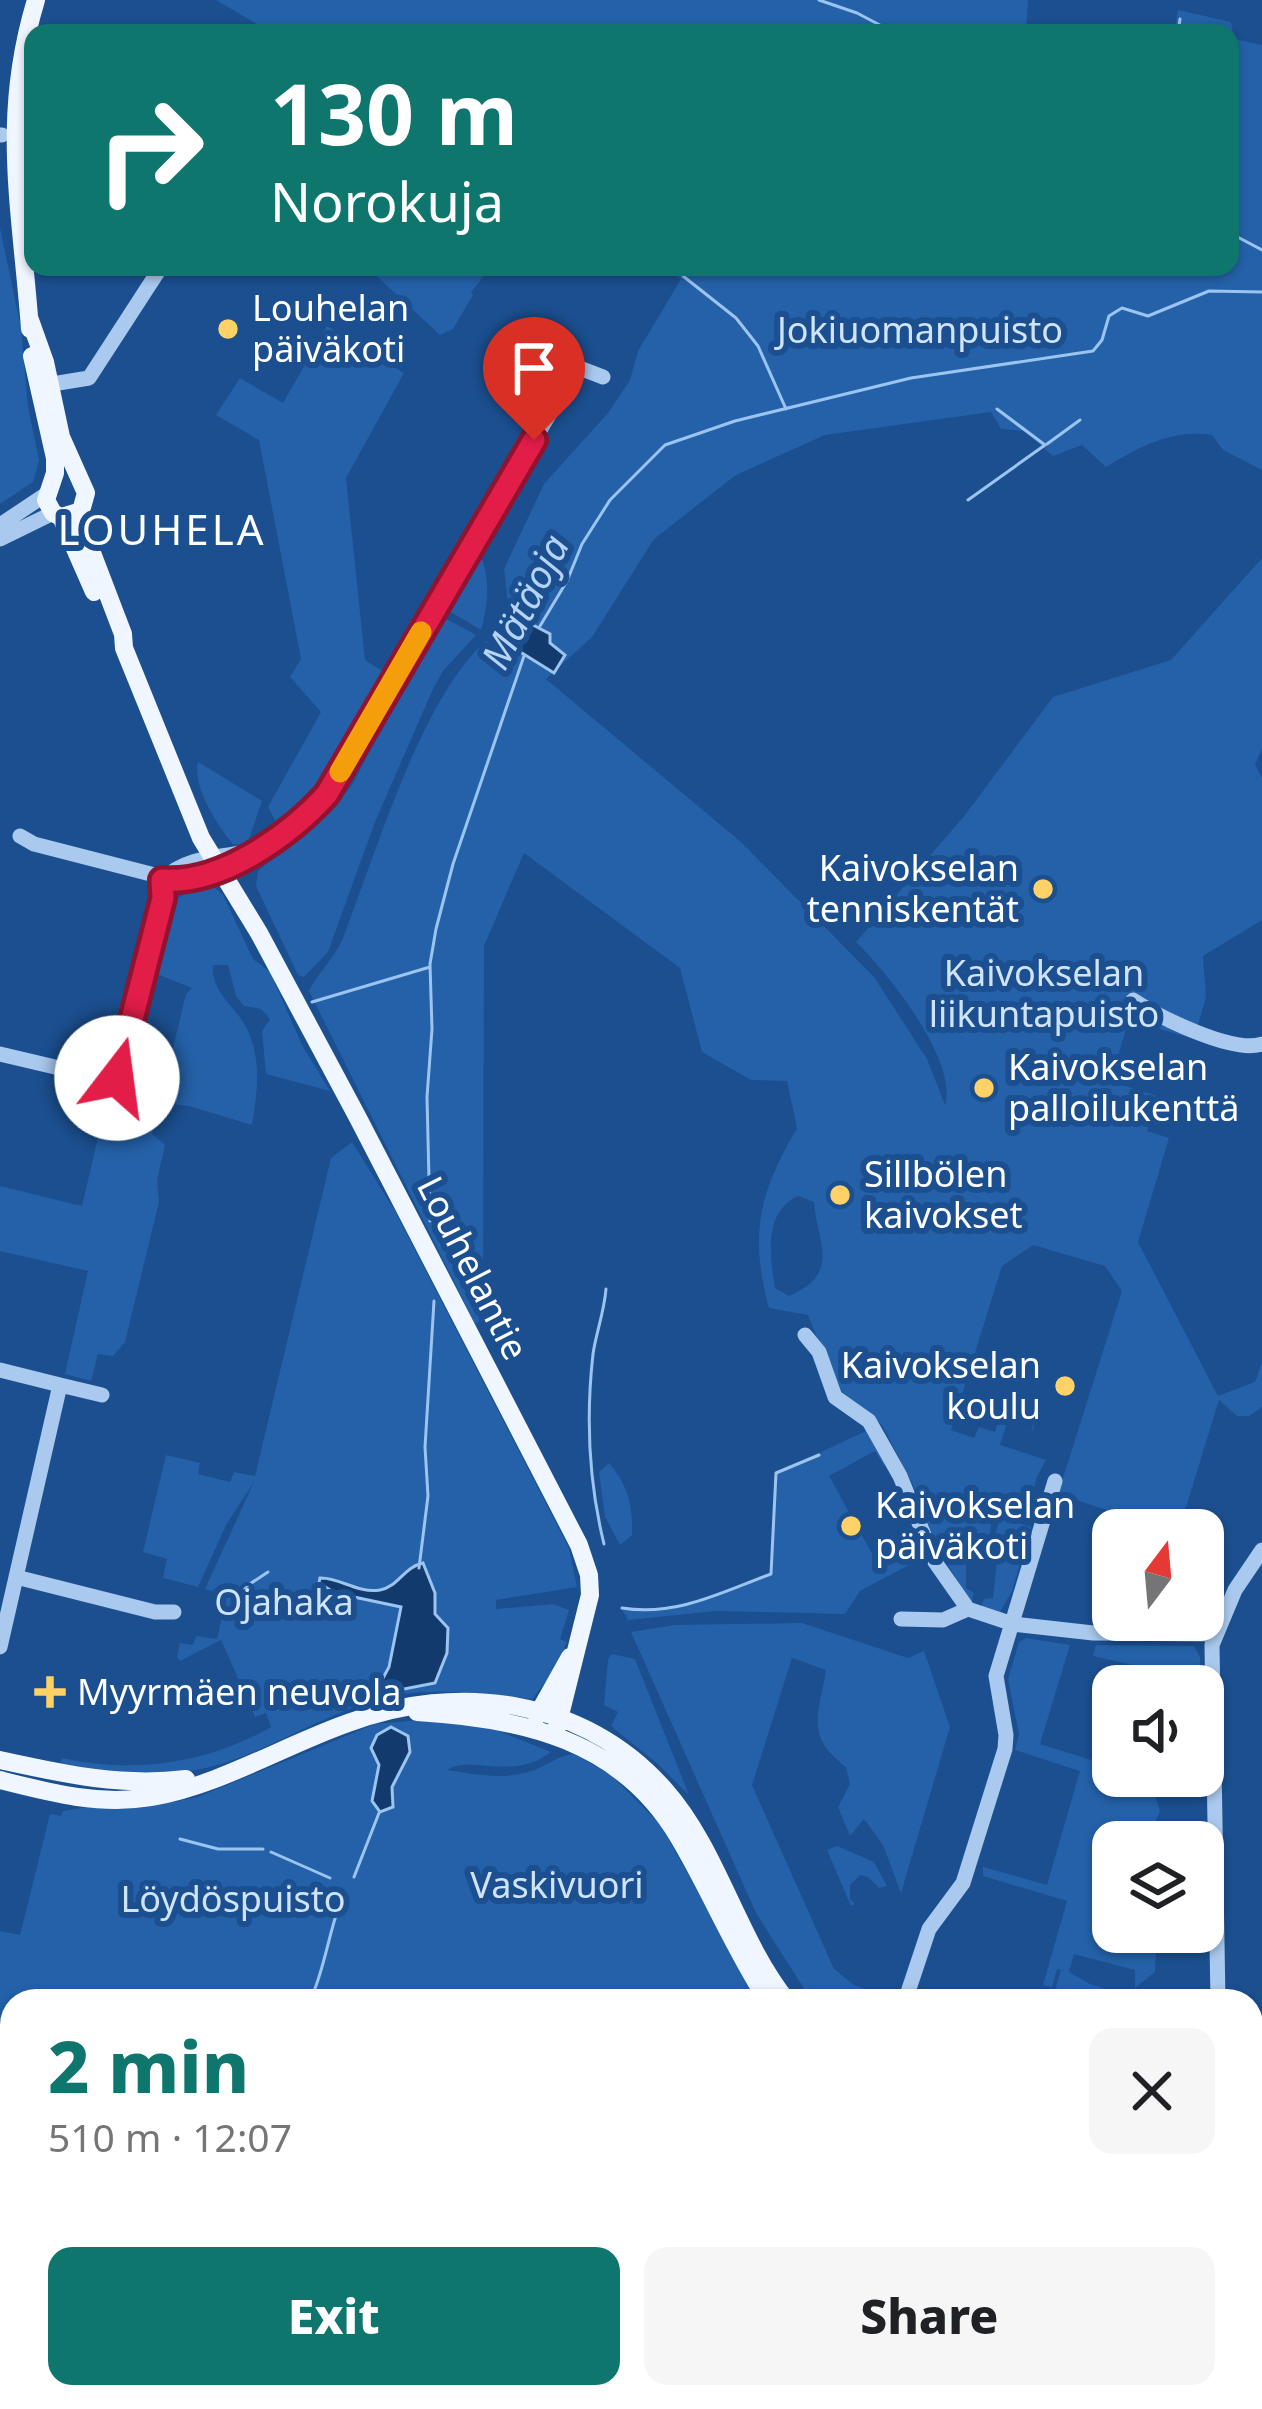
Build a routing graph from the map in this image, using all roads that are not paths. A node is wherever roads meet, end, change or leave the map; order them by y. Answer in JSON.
{"nodes":[{"id":1,"x":24,"y":27,"type":"edge"},
{"id":2,"x":1,"y":135,"type":"edge"},
{"id":3,"x":156,"y":276,"type":"edge"},
{"id":4,"x":602,"y":377,"type":"dead end"},
{"id":5,"x":44,"y":385,"type":"junction"},
{"id":6,"x":78,"y":481,"type":"junction"},
{"id":7,"x":53,"y":502,"type":"junction"},
{"id":8,"x":81,"y":511,"type":"junction"},
{"id":9,"x":0,"y":525,"type":"edge"},
{"id":10,"x":0,"y":539,"type":"edge"},
{"id":11,"x":124,"y":648,"type":"junction"},
{"id":12,"x":20,"y":836,"type":"dead end"},
{"id":13,"x":221,"y":861,"type":"junction"},
{"id":14,"x":162,"y":880,"type":"junction"},
{"id":15,"x":1132,"y":1000,"type":"dead end"},
{"id":16,"x":1262,"y":1044,"type":"edge"},
{"id":17,"x":0,"y":1054,"type":"edge"},
{"id":18,"x":806,"y":1335,"type":"dead end"},
{"id":19,"x":0,"y":1370,"type":"edge"},
{"id":20,"x":60,"y":1384,"type":"junction"},
{"id":21,"x":102,"y":1395,"type":"dead end"},
{"id":22,"x":1055,"y":1480,"type":"dead end"},
{"id":23,"x":1262,"y":1550,"type":"edge"},
{"id":24,"x":16,"y":1577,"type":"junction"},
{"id":25,"x":968,"y":1609,"type":"junction"},
{"id":26,"x":175,"y":1612,"type":"dead end"},
{"id":27,"x":1224,"y":1613,"type":"edge"},
{"id":28,"x":901,"y":1619,"type":"dead end"},
{"id":29,"x":1013,"y":1624,"type":"junction"},
{"id":30,"x":1092,"y":1631,"type":"edge"},
{"id":31,"x":1215,"y":1641,"type":"edge"},
{"id":32,"x":579,"y":1642,"type":"junction"},
{"id":33,"x":0,"y":1644,"type":"edge"},
{"id":34,"x":537,"y":1718,"type":"junction"},
{"id":35,"x":558,"y":1726,"type":"junction"},
{"id":36,"x":0,"y":1760,"type":"edge"},
{"id":37,"x":226,"y":1771,"type":"junction"},
{"id":38,"x":0,"y":1780,"type":"edge"},
{"id":39,"x":760,"y":1989,"type":"edge"},
{"id":40,"x":779,"y":1989,"type":"edge"},
{"id":41,"x":909,"y":1989,"type":"edge"},
{"id":42,"x":1218,"y":1989,"type":"edge"}],
"edges":[{"from":1,"to":2,"type":"main road","name":"Louhelantie"},
{"from":2,"to":5,"type":"main road","name":"Louhelantie"},
{"from":3,"to":5,"type":"street"},
{"from":4,"to":13,"type":"street"},
{"from":5,"to":6,"type":"main road","name":"Louhelantie"},
{"from":5,"to":7,"type":"main road","name":"Louhelantie"},
{"from":6,"to":7,"type":"main road"},
{"from":6,"to":8,"type":"main road","name":"Louhelantie"},
{"from":7,"to":8,"type":"main road"},
{"from":7,"to":9,"type":"street"},
{"from":7,"to":10,"type":"street"},
{"from":7,"to":11,"type":"main road","name":"Louhelantie"},
{"from":8,"to":11,"type":"main road","name":"Louhelantie"},
{"from":11,"to":13,"type":"main road","name":"Louhelantie"},
{"from":12,"to":14,"type":"street"},
{"from":13,"to":14,"type":"street"},
{"from":13,"to":32,"type":"main road","name":"Louhelantie"},
{"from":14,"to":17,"type":"street"},
{"from":15,"to":16,"type":"street"},
{"from":18,"to":25,"type":"street"},
{"from":19,"to":20,"type":"street"},
{"from":20,"to":21,"type":"street"},
{"from":20,"to":24,"type":"street"},
{"from":22,"to":29,"type":"street"},
{"from":23,"to":27,"type":"street"},
{"from":24,"to":26,"type":"street"},
{"from":24,"to":33,"type":"street"},
{"from":25,"to":28,"type":"street"},
{"from":25,"to":29,"type":"street"},
{"from":29,"to":30,"type":"street"},
{"from":29,"to":41,"type":"street"},
{"from":31,"to":42,"type":"street"},
{"from":32,"to":34,"type":"main road","name":"Louhelantie"},
{"from":32,"to":35,"type":"main road","name":"Louhelantie"},
{"from":34,"to":35,"type":"main road"},
{"from":34,"to":37,"type":"main road"},
{"from":35,"to":39,"type":"main road"},
{"from":35,"to":40,"type":"main road"},
{"from":36,"to":37,"type":"main road"},
{"from":37,"to":38,"type":"main road"}]}
